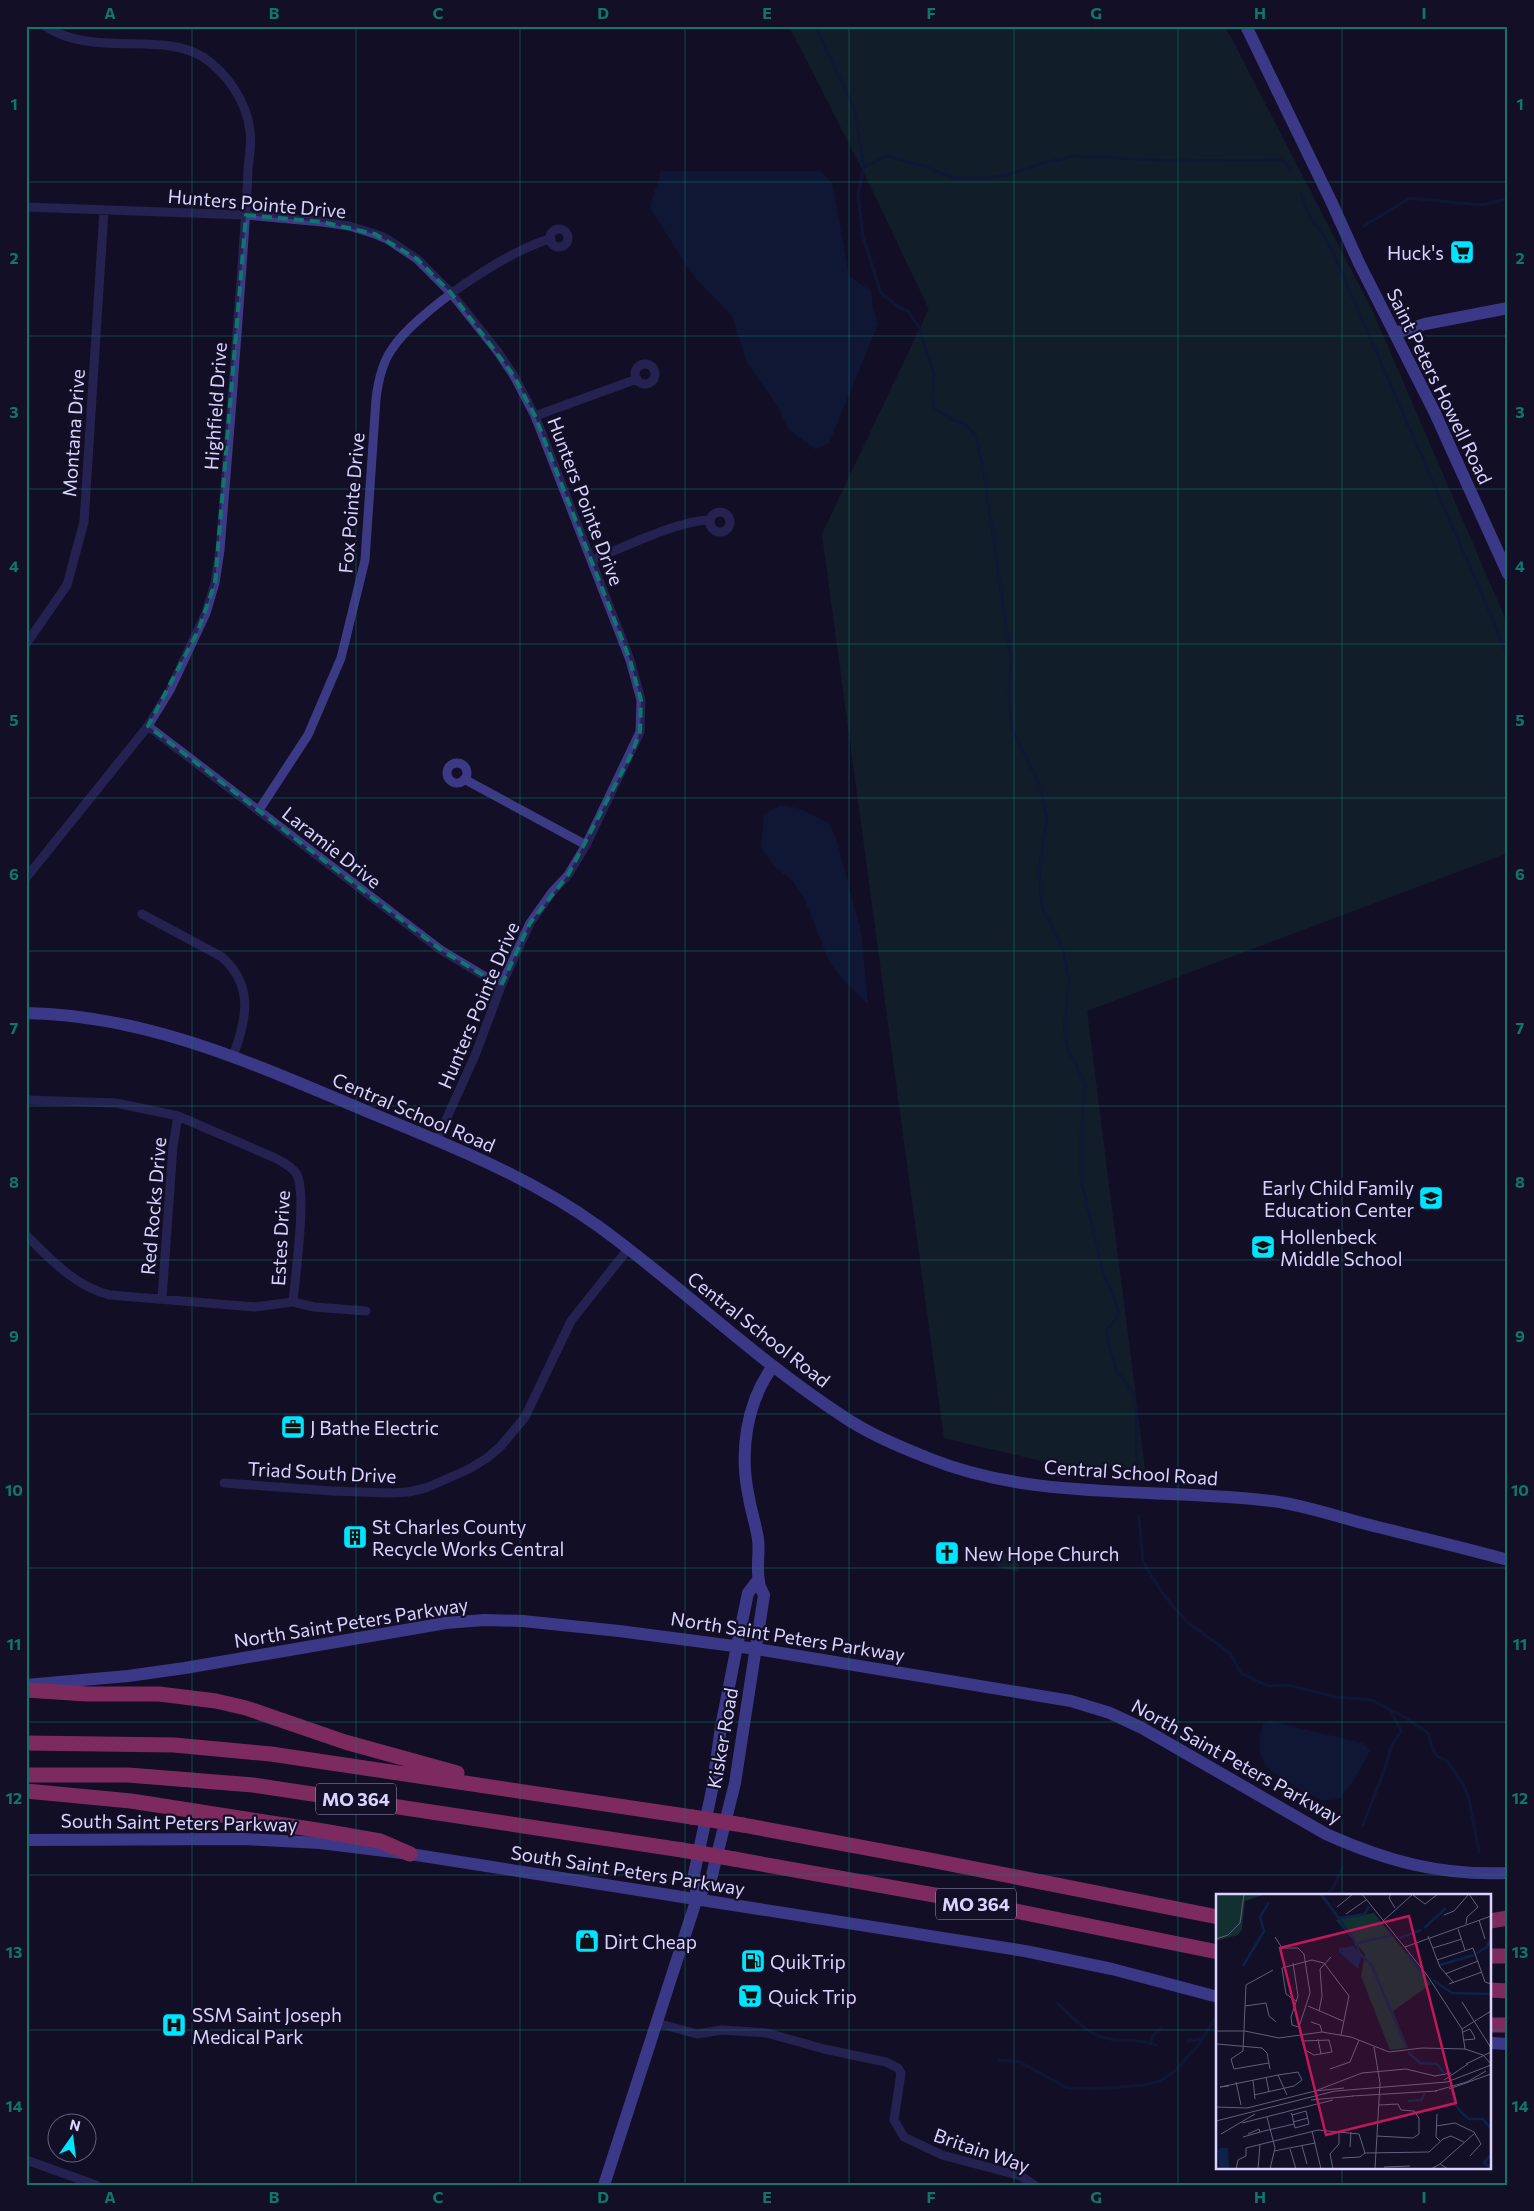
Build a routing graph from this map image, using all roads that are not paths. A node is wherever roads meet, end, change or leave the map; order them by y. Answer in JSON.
{"nodes":[{"id":1,"x":45,"y":26,"type":"edge"},
{"id":2,"x":1246,"y":26,"type":"edge"},
{"id":3,"x":26,"y":207,"type":"edge"},
{"id":4,"x":104,"y":210,"type":"junction"},
{"id":5,"x":246,"y":215,"type":"junction"},
{"id":6,"x":551,"y":239,"type":"dead end"},
{"id":7,"x":452,"y":293,"type":"junction"},
{"id":8,"x":1508,"y":308,"type":"edge"},
{"id":9,"x":1396,"y":333,"type":"junction"},
{"id":10,"x":637,"y":378,"type":"dead end"},
{"id":11,"x":535,"y":416,"type":"junction"},
{"id":12,"x":710,"y":520,"type":"dead end"},
{"id":13,"x":592,"y":560,"type":"junction"},
{"id":14,"x":1508,"y":574,"type":"edge"},
{"id":15,"x":26,"y":628,"type":"edge"},
{"id":16,"x":34,"y":634,"type":"junction"},
{"id":17,"x":26,"y":644,"type":"edge"},
{"id":18,"x":148,"y":726,"type":"junction"},
{"id":19,"x":464,"y":779,"type":"dead end"},
{"id":20,"x":259,"y":810,"type":"junction"},
{"id":21,"x":586,"y":845,"type":"junction"},
{"id":22,"x":26,"y":878,"type":"edge"},
{"id":23,"x":142,"y":914,"type":"dead end"},
{"id":24,"x":501,"y":986,"type":"junction"},
{"id":25,"x":26,"y":1012,"type":"edge"},
{"id":26,"x":233,"y":1056,"type":"junction"},
{"id":27,"x":26,"y":1100,"type":"edge"},
{"id":28,"x":178,"y":1116,"type":"junction"},
{"id":29,"x":437,"y":1140,"type":"junction"},
{"id":30,"x":26,"y":1236,"type":"edge"},
{"id":31,"x":628,"y":1249,"type":"junction"},
{"id":32,"x":162,"y":1298,"type":"junction"},
{"id":33,"x":292,"y":1302,"type":"junction"},
{"id":34,"x":366,"y":1311,"type":"dead end"},
{"id":35,"x":773,"y":1366,"type":"junction"},
{"id":36,"x":224,"y":1483,"type":"dead end"},
{"id":37,"x":1508,"y":1560,"type":"edge"},
{"id":38,"x":758,"y":1580,"type":"junction"},
{"id":39,"x":737,"y":1646,"type":"junction"},
{"id":40,"x":757,"y":1649,"type":"junction"},
{"id":41,"x":26,"y":1685,"type":"edge"},
{"id":42,"x":26,"y":1690,"type":"edge"},
{"id":43,"x":26,"y":1743,"type":"edge"},
{"id":44,"x":26,"y":1775,"type":"edge"},
{"id":45,"x":26,"y":1790,"type":"edge"},
{"id":46,"x":524,"y":1790,"type":"junction"},
{"id":47,"x":26,"y":1840,"type":"edge"},
{"id":48,"x":410,"y":1854,"type":"junction"},
{"id":49,"x":1508,"y":1873,"type":"edge"},
{"id":50,"x":697,"y":1898,"type":"junction"},
{"id":51,"x":1216,"y":1917,"type":"edge"},
{"id":52,"x":1508,"y":1918,"type":"edge"},
{"id":53,"x":1492,"y":1921,"type":"edge"},
{"id":54,"x":1216,"y":1952,"type":"edge"},
{"id":55,"x":1492,"y":1956,"type":"edge"},
{"id":56,"x":1508,"y":1956,"type":"edge"},
{"id":57,"x":1492,"y":1990,"type":"edge"},
{"id":58,"x":1508,"y":1991,"type":"edge"},
{"id":59,"x":1216,"y":1996,"type":"edge"},
{"id":60,"x":657,"y":2023,"type":"junction"},
{"id":61,"x":1492,"y":2024,"type":"edge"},
{"id":62,"x":1508,"y":2024,"type":"edge"},
{"id":63,"x":1492,"y":2043,"type":"edge"},
{"id":64,"x":1508,"y":2044,"type":"edge"},
{"id":65,"x":26,"y":2160,"type":"edge"},
{"id":66,"x":96,"y":2185,"type":"edge"},
{"id":67,"x":604,"y":2185,"type":"edge"},
{"id":68,"x":1034,"y":2185,"type":"edge"}],
"edges":[{"from":1,"to":5,"type":"street","name":"Highfield Drive"},
{"from":2,"to":9,"type":"main road","name":"Saint Peters Howell Road"},
{"from":3,"to":4,"type":"street","name":"Hunters Pointe Drive"},
{"from":4,"to":5,"type":"street","name":"Hunters Pointe Drive"},
{"from":4,"to":16,"type":"street","name":"Montana Drive"},
{"from":5,"to":7,"type":"street","name":"Hunters Pointe Drive"},
{"from":5,"to":18,"type":"street","name":"Highfield Drive"},
{"from":6,"to":7,"type":"street","name":"Fox Pointe Drive"},
{"from":7,"to":11,"type":"street","name":"Hunters Pointe Drive"},
{"from":7,"to":20,"type":"street","name":"Fox Pointe Drive"},
{"from":8,"to":9,"type":"main road"},
{"from":9,"to":14,"type":"main road","name":"Saint Peters Howell Road"},
{"from":10,"to":11,"type":"street"},
{"from":11,"to":13,"type":"street","name":"Hunters Pointe Drive"},
{"from":12,"to":13,"type":"street"},
{"from":13,"to":21,"type":"street","name":"Hunters Pointe Drive"},
{"from":15,"to":16,"type":"street"},
{"from":16,"to":17,"type":"street","name":"Montana Drive"},
{"from":18,"to":20,"type":"street","name":"Laramie Drive"},
{"from":18,"to":22,"type":"street","name":"Highfield Drive"},
{"from":19,"to":21,"type":"street"},
{"from":20,"to":24,"type":"street","name":"Laramie Drive"},
{"from":21,"to":24,"type":"street","name":"Hunters Pointe Drive"},
{"from":23,"to":26,"type":"street"},
{"from":24,"to":29,"type":"street","name":"Hunters Pointe Drive"},
{"from":25,"to":26,"type":"main road","name":"Central School Road"},
{"from":26,"to":29,"type":"main road","name":"Central School Road"},
{"from":27,"to":28,"type":"street","name":"Estes Drive"},
{"from":28,"to":32,"type":"street","name":"Red Rocks Drive"},
{"from":28,"to":33,"type":"street","name":"Estes Drive"},
{"from":29,"to":31,"type":"main road","name":"Central School Road"},
{"from":30,"to":32,"type":"street","name":"Estes Drive"},
{"from":31,"to":35,"type":"main road","name":"Central School Road"},
{"from":31,"to":36,"type":"street","name":"Triad South Drive"},
{"from":32,"to":33,"type":"street","name":"Estes Drive"},
{"from":33,"to":34,"type":"street"},
{"from":35,"to":37,"type":"main road","name":"Central School Road"},
{"from":35,"to":38,"type":"main road","name":"Kisker Road"},
{"from":38,"to":39,"type":"main road","name":"Kisker Road"},
{"from":38,"to":40,"type":"main road","name":"Kisker Road"},
{"from":39,"to":40,"type":"main road","name":"North Saint Peters Parkway"},
{"from":39,"to":41,"type":"main road","name":"North Saint Peters Parkway"},
{"from":39,"to":50,"type":"main road","name":"Kisker Road"},
{"from":40,"to":49,"type":"main road","name":"North Saint Peters Parkway"},
{"from":40,"to":50,"type":"main road","name":"Kisker Road"},
{"from":42,"to":46,"type":"highway"},
{"from":43,"to":46,"type":"highway","number":"MO 364"},
{"from":44,"to":54,"type":"highway","number":"MO 364","bridge":true},
{"from":45,"to":48,"type":"highway"},
{"from":46,"to":51,"type":"highway","number":"MO 364","bridge":true},
{"from":47,"to":48,"type":"main road","name":"South Saint Peters Parkway"},
{"from":48,"to":50,"type":"main road","name":"South Saint Peters Parkway"},
{"from":50,"to":59,"type":"main road","name":"South Saint Peters Parkway"},
{"from":50,"to":60,"type":"main road","name":"Kisker Road"},
{"from":52,"to":53,"type":"highway"},
{"from":55,"to":56,"type":"highway"},
{"from":57,"to":58,"type":"highway"},
{"from":60,"to":67,"type":"main road","name":"Kisker Road"},
{"from":60,"to":68,"type":"street","name":"Britain Way"},
{"from":61,"to":62,"type":"highway"},
{"from":63,"to":64,"type":"main road"},
{"from":65,"to":66,"type":"street"}]}
